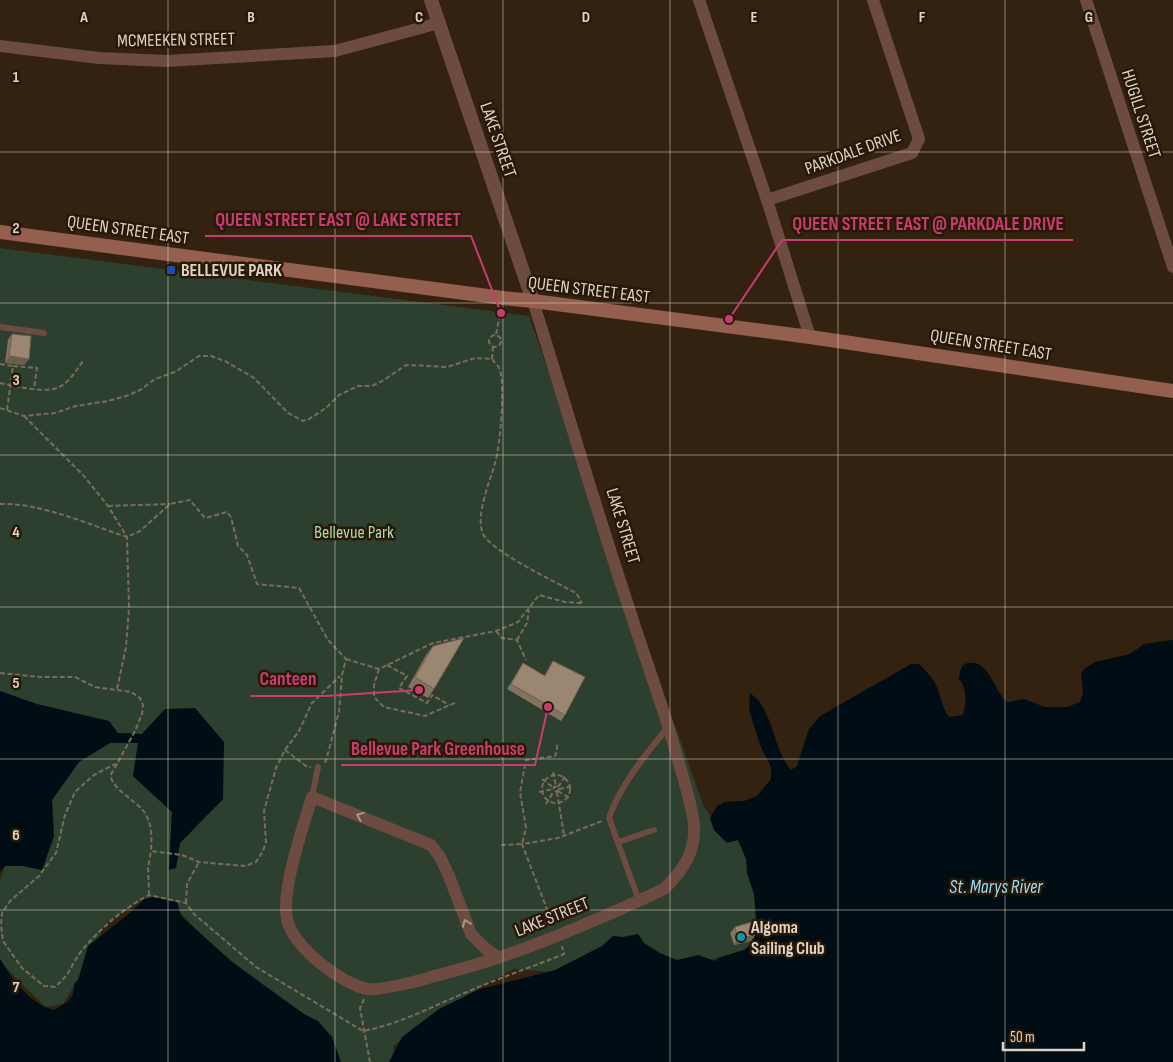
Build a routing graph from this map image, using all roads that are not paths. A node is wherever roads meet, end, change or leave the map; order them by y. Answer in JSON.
{"nodes":[{"id":1,"x":431,"y":0,"type":"edge"},
{"id":2,"x":698,"y":0,"type":"edge"},
{"id":3,"x":873,"y":0,"type":"edge"},
{"id":4,"x":1086,"y":0,"type":"edge"},
{"id":5,"x":439,"y":23,"type":"junction"},
{"id":6,"x":0,"y":46,"type":"edge"},
{"id":7,"x":767,"y":200,"type":"junction"},
{"id":8,"x":0,"y":232,"type":"edge"},
{"id":9,"x":1173,"y":267,"type":"edge"},
{"id":10,"x":533,"y":301,"type":"junction"},
{"id":11,"x":0,"y":327,"type":"edge"},
{"id":12,"x":44,"y":332,"type":"dead end"},
{"id":13,"x":810,"y":337,"type":"junction"},
{"id":14,"x":1173,"y":391,"type":"edge"},
{"id":15,"x":669,"y":726,"type":"junction"},
{"id":16,"x":318,"y":768,"type":"road end"},
{"id":17,"x":312,"y":797,"type":"junction"},
{"id":18,"x":654,"y":830,"type":"dead end"},
{"id":19,"x":618,"y":842,"type":"junction"},
{"id":20,"x":639,"y":901,"type":"junction"},
{"id":21,"x":499,"y":958,"type":"junction"}],
"edges":[{"from":1,"to":5,"type":"street","name":"LAKE STREET"},
{"from":2,"to":7,"type":"street"},
{"from":3,"to":7,"type":"street","name":"PARKDALE DRIVE"},
{"from":4,"to":9,"type":"street","name":"HUGILL STREET"},
{"from":5,"to":6,"type":"street","name":"MCMEEKEN STREET"},
{"from":5,"to":10,"type":"street","name":"LAKE STREET"},
{"from":7,"to":13,"type":"street"},
{"from":8,"to":10,"type":"main road","name":"QUEEN STREET EAST"},
{"from":10,"to":13,"type":"main road","name":"QUEEN STREET EAST"},
{"from":10,"to":15,"type":"street","name":"LAKE STREET"},
{"from":11,"to":12,"type":"lane"},
{"from":13,"to":14,"type":"main road","name":"QUEEN STREET EAST"},
{"from":15,"to":19,"type":"lane"},
{"from":15,"to":20,"type":"street","name":"LAKE STREET"},
{"from":16,"to":17,"type":"lane"},
{"from":21,"to":17,"type":"street","one_way":true},
{"from":17,"to":21,"type":"street","name":"LAKE STREET"},
{"from":18,"to":19,"type":"lane"},
{"from":19,"to":20,"type":"lane"},
{"from":20,"to":21,"type":"street","name":"LAKE STREET"}]}
